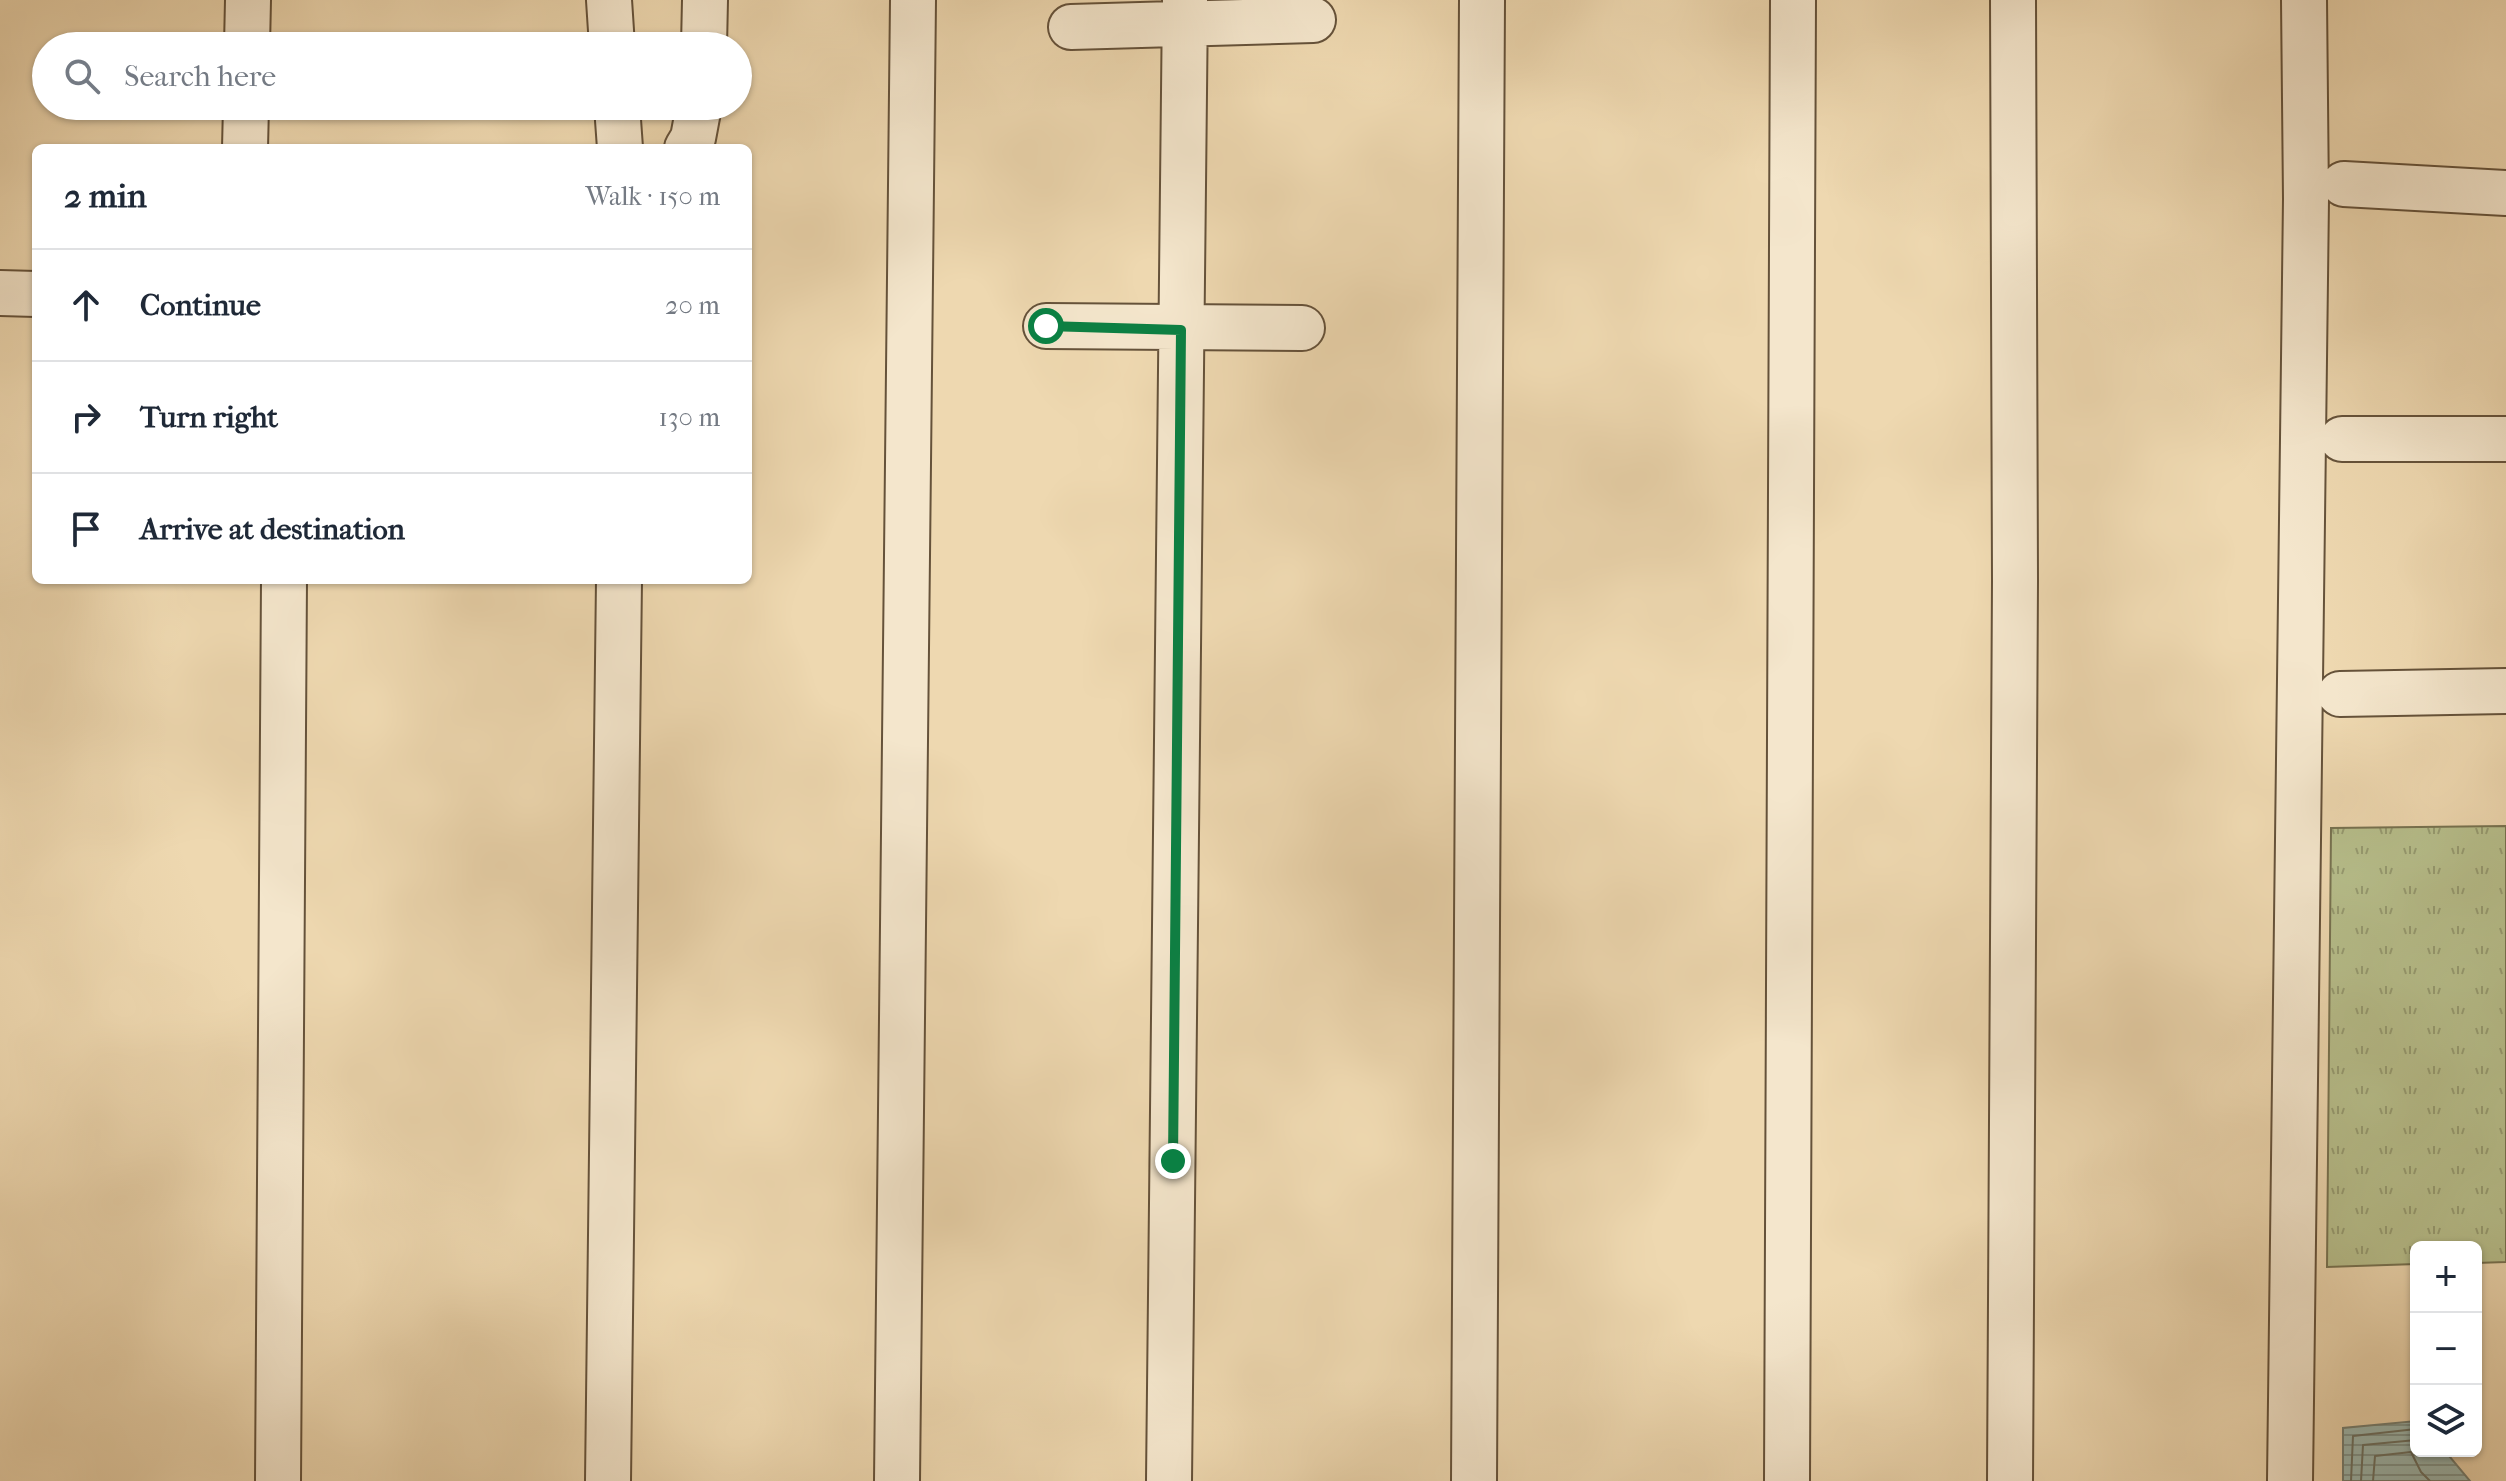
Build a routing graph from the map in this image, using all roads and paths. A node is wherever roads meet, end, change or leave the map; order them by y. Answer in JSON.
{"nodes":[{"id":1,"x":248,"y":0,"type":"edge"},
{"id":2,"x":609,"y":0,"type":"edge"},
{"id":3,"x":705,"y":0,"type":"edge"},
{"id":4,"x":913,"y":0,"type":"edge"},
{"id":5,"x":1482,"y":0,"type":"edge"},
{"id":6,"x":1793,"y":0,"type":"edge"},
{"id":7,"x":2013,"y":0,"type":"edge"},
{"id":8,"x":2304,"y":0,"type":"edge"},
{"id":9,"x":1185,"y":12,"type":"edge"},
{"id":10,"x":1313,"y":20,"type":"dead end"},
{"id":11,"x":1071,"y":27,"type":"dead end"},
{"id":12,"x":247,"y":32,"type":"edge"},
{"id":13,"x":611,"y":32,"type":"edge"},
{"id":14,"x":704,"y":32,"type":"edge"},
{"id":15,"x":246,"y":120,"type":"edge"},
{"id":16,"x":618,"y":120,"type":"edge"},
{"id":17,"x":696,"y":120,"type":"edge"},
{"id":18,"x":245,"y":144,"type":"edge"},
{"id":19,"x":620,"y":144,"type":"edge"},
{"id":20,"x":689,"y":144,"type":"edge"},
{"id":21,"x":2344,"y":184,"type":"dead end"},
{"id":22,"x":2506,"y":193,"type":"edge"},
{"id":23,"x":0,"y":293,"type":"edge"},
{"id":24,"x":32,"y":294,"type":"edge"},
{"id":25,"x":1046,"y":326,"type":"dead end"},
{"id":26,"x":1302,"y":328,"type":"dead end"},
{"id":27,"x":1181,"y":330,"type":"junction"},
{"id":28,"x":2342,"y":439,"type":"dead end"},
{"id":29,"x":2506,"y":439,"type":"edge"},
{"id":30,"x":284,"y":584,"type":"edge"},
{"id":31,"x":619,"y":584,"type":"edge"},
{"id":32,"x":2506,"y":691,"type":"edge"},
{"id":33,"x":2340,"y":694,"type":"dead end"},
{"id":34,"x":278,"y":1481,"type":"edge"},
{"id":35,"x":608,"y":1481,"type":"edge"},
{"id":36,"x":897,"y":1481,"type":"edge"},
{"id":37,"x":1169,"y":1481,"type":"edge"},
{"id":38,"x":1474,"y":1481,"type":"edge"},
{"id":39,"x":1787,"y":1481,"type":"edge"},
{"id":40,"x":2010,"y":1481,"type":"edge"},
{"id":41,"x":2290,"y":1481,"type":"edge"}],
"edges":[{"from":1,"to":12,"type":"street"},
{"from":2,"to":13,"type":"street"},
{"from":3,"to":14,"type":"street"},
{"from":4,"to":36,"type":"street"},
{"from":5,"to":38,"type":"street"},
{"from":6,"to":39,"type":"street"},
{"from":7,"to":40,"type":"street"},
{"from":8,"to":41,"type":"street"},
{"from":9,"to":10,"type":"street"},
{"from":9,"to":11,"type":"street"},
{"from":9,"to":27,"type":"street"},
{"from":15,"to":18,"type":"street"},
{"from":16,"to":19,"type":"street"},
{"from":17,"to":20,"type":"street"},
{"from":21,"to":22,"type":"street"},
{"from":23,"to":24,"type":"street"},
{"from":25,"to":27,"type":"street"},
{"from":26,"to":27,"type":"street"},
{"from":27,"to":37,"type":"street"},
{"from":28,"to":29,"type":"street"},
{"from":30,"to":34,"type":"street"},
{"from":31,"to":35,"type":"street"},
{"from":32,"to":33,"type":"street"}]}
